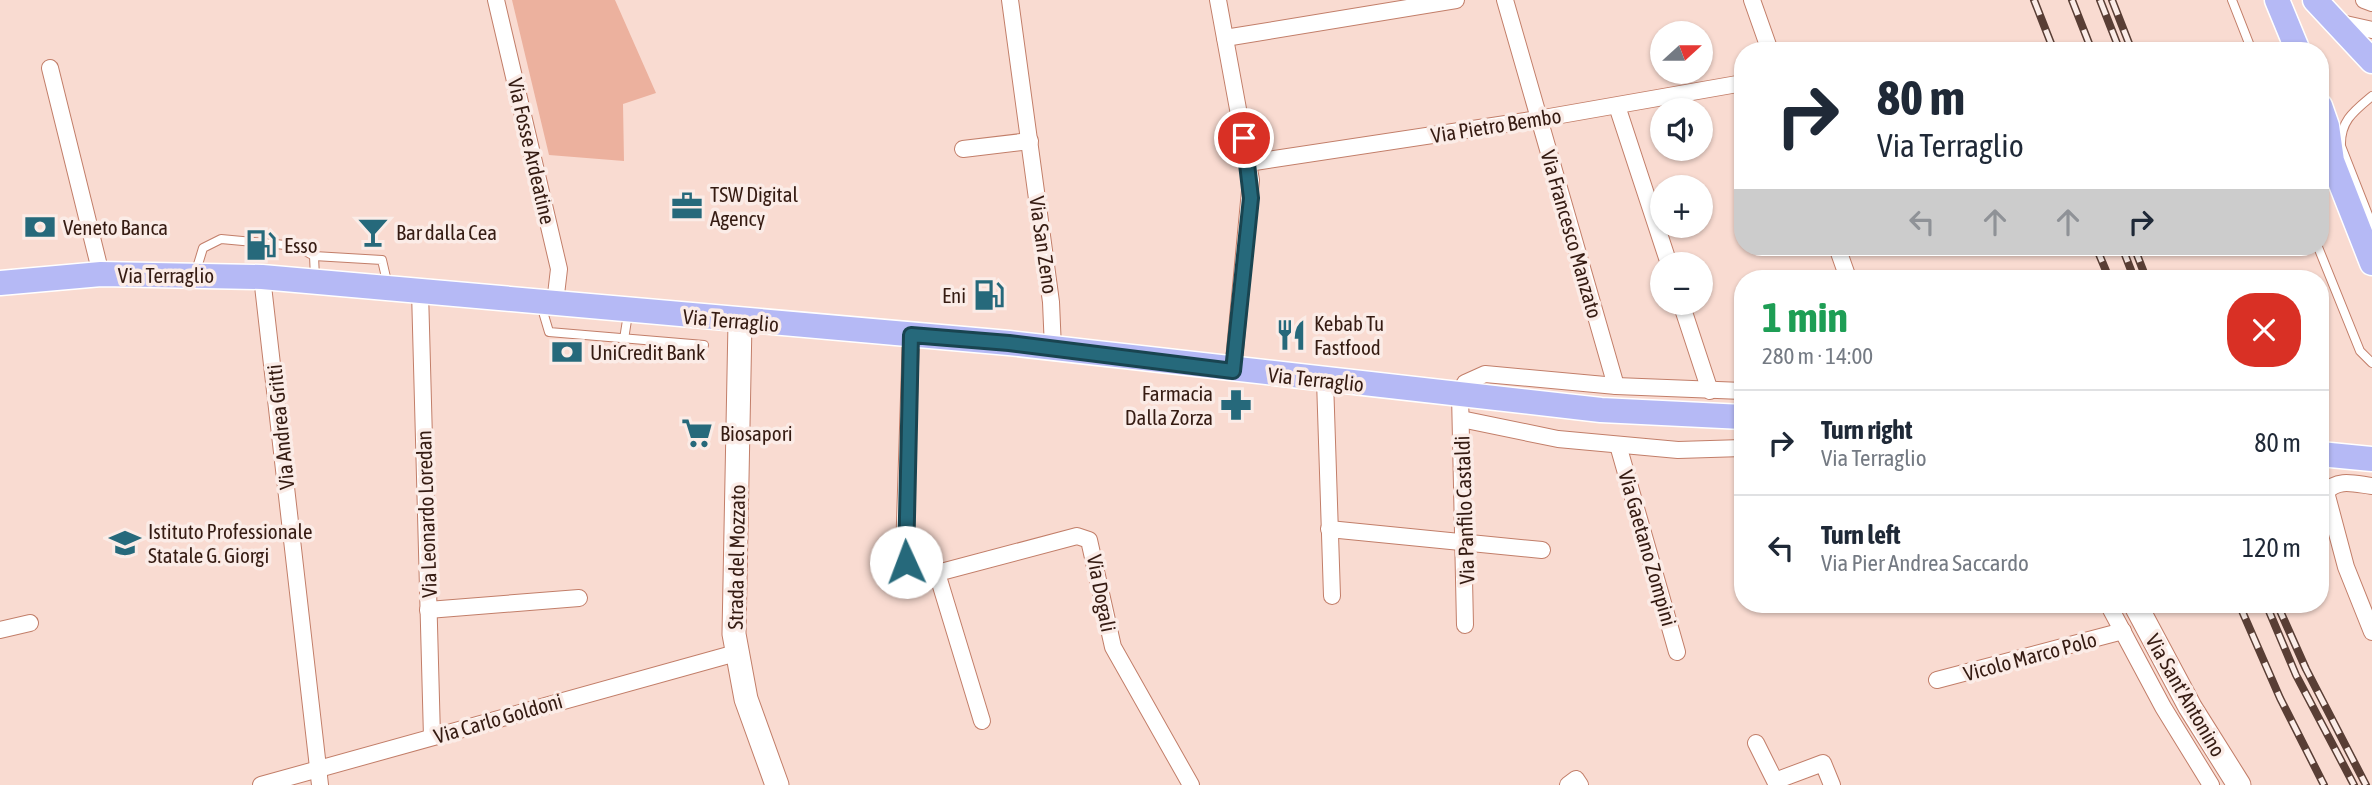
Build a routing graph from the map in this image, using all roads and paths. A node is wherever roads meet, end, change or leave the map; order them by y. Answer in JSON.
{"nodes":[{"id":1,"x":496,"y":0,"type":"edge"},
{"id":2,"x":1010,"y":0,"type":"edge"},
{"id":3,"x":1218,"y":0,"type":"edge"},
{"id":4,"x":1456,"y":0,"type":"edge"},
{"id":5,"x":1505,"y":0,"type":"edge"},
{"id":6,"x":1752,"y":0,"type":"edge"},
{"id":7,"x":2232,"y":0,"type":"edge"},
{"id":8,"x":2277,"y":0,"type":"edge"},
{"id":9,"x":2315,"y":0,"type":"edge"},
{"id":10,"x":2364,"y":0,"type":"edge"},
{"id":11,"x":2372,"y":3,"type":"edge"},
{"id":12,"x":1362,"y":8,"type":"edge"},
{"id":13,"x":2332,"y":19,"type":"junction"},
{"id":14,"x":2372,"y":30,"type":"edge"},
{"id":15,"x":1225,"y":38,"type":"junction"},
{"id":16,"x":1767,"y":42,"type":"edge"},
{"id":17,"x":2248,"y":42,"type":"edge"},
{"id":18,"x":2294,"y":42,"type":"edge"},
{"id":19,"x":2372,"y":61,"type":"edge"},
{"id":20,"x":50,"y":68,"type":"dead end"},
{"id":21,"x":1734,"y":85,"type":"edge"},
{"id":22,"x":2372,"y":96,"type":"edge"},
{"id":23,"x":1617,"y":106,"type":"junction"},
{"id":24,"x":1538,"y":119,"type":"junction"},
{"id":25,"x":1030,"y":141,"type":"junction"},
{"id":26,"x":963,"y":149,"type":"dead end"},
{"id":27,"x":1248,"y":163,"type":"junction"},
{"id":28,"x":2329,"y":174,"type":"edge"},
{"id":29,"x":2372,"y":225,"type":"edge"},
{"id":30,"x":1664,"y":252,"type":"edge"},
{"id":31,"x":314,"y":256,"type":"junction"},
{"id":32,"x":2372,"y":263,"type":"edge"},
{"id":33,"x":101,"y":274,"type":"junction"},
{"id":34,"x":195,"y":274,"type":"junction"},
{"id":35,"x":2329,"y":274,"type":"edge"},
{"id":36,"x":262,"y":277,"type":"junction"},
{"id":37,"x":315,"y":281,"type":"junction"},
{"id":38,"x":0,"y":283,"type":"edge"},
{"id":39,"x":389,"y":288,"type":"junction"},
{"id":40,"x":420,"y":291,"type":"junction"},
{"id":41,"x":547,"y":303,"type":"junction"},
{"id":42,"x":628,"y":311,"type":"junction"},
{"id":43,"x":1685,"y":315,"type":"edge"},
{"id":44,"x":740,"y":322,"type":"junction"},
{"id":45,"x":911,"y":335,"type":"junction"},
{"id":46,"x":624,"y":339,"type":"junction"},
{"id":47,"x":704,"y":345,"type":"dead end"},
{"id":48,"x":1053,"y":349,"type":"junction"},
{"id":49,"x":2372,"y":363,"type":"edge"},
{"id":50,"x":1233,"y":371,"type":"junction"},
{"id":51,"x":1325,"y":380,"type":"junction"},
{"id":52,"x":1616,"y":386,"type":"junction"},
{"id":53,"x":1710,"y":391,"type":"junction"},
{"id":54,"x":1734,"y":391,"type":"edge"},
{"id":55,"x":1467,"y":403,"type":"junction"},
{"id":56,"x":1734,"y":417,"type":"edge"},
{"id":57,"x":1618,"y":444,"type":"junction"},
{"id":58,"x":1734,"y":448,"type":"edge"},
{"id":59,"x":2329,"y":455,"type":"edge"},
{"id":60,"x":2372,"y":459,"type":"edge"},
{"id":61,"x":2372,"y":486,"type":"edge"},
{"id":62,"x":2329,"y":488,"type":"edge"},
{"id":63,"x":2329,"y":503,"type":"edge"},
{"id":64,"x":1329,"y":529,"type":"junction"},
{"id":65,"x":1465,"y":542,"type":"junction"},
{"id":66,"x":1542,"y":550,"type":"dead end"},
{"id":67,"x":937,"y":573,"type":"junction"},
{"id":68,"x":1332,"y":596,"type":"dead end"},
{"id":69,"x":579,"y":598,"type":"dead end"},
{"id":70,"x":428,"y":610,"type":"junction"},
{"id":71,"x":2113,"y":613,"type":"edge"},
{"id":72,"x":2140,"y":613,"type":"edge"},
{"id":73,"x":30,"y":623,"type":"dead end"},
{"id":74,"x":1465,"y":625,"type":"dead end"},
{"id":75,"x":0,"y":630,"type":"edge"},
{"id":76,"x":2123,"y":631,"type":"junction"},
{"id":77,"x":2372,"y":632,"type":"edge"},
{"id":78,"x":1677,"y":652,"type":"dead end"},
{"id":79,"x":736,"y":653,"type":"junction"},
{"id":80,"x":1937,"y":680,"type":"dead end"},
{"id":81,"x":982,"y":721,"type":"dead end"},
{"id":82,"x":432,"y":737,"type":"junction"},
{"id":83,"x":1756,"y":744,"type":"dead end"},
{"id":84,"x":319,"y":777,"type":"edge"},
{"id":85,"x":261,"y":785,"type":"edge"},
{"id":86,"x":777,"y":785,"type":"edge"},
{"id":87,"x":1191,"y":785,"type":"edge"},
{"id":88,"x":1568,"y":785,"type":"edge"},
{"id":89,"x":1580,"y":785,"type":"edge"},
{"id":90,"x":1832,"y":785,"type":"edge"},
{"id":91,"x":2211,"y":785,"type":"edge"},
{"id":92,"x":2239,"y":785,"type":"edge"}],
"edges":[{"from":1,"to":41,"type":"street","name":"Via Fosse Ardeatine"},
{"from":2,"to":25,"type":"street","name":"Via San Zeno"},
{"from":3,"to":15,"type":"street"},
{"from":4,"to":12,"type":"street"},
{"from":5,"to":24,"type":"street","name":"Via Francesco Manzato"},
{"from":6,"to":16,"type":"street"},
{"from":7,"to":17,"type":"lane"},
{"from":8,"to":18,"type":"main road"},
{"from":9,"to":13,"type":"main road"},
{"from":10,"to":11,"type":"street"},
{"from":12,"to":15,"type":"street"},
{"from":13,"to":14,"type":"street"},
{"from":13,"to":19,"type":"main road"},
{"from":15,"to":27,"type":"street"},
{"from":20,"to":33,"type":"street"},
{"from":21,"to":23,"type":"street","name":"Via Pietro Bembo"},
{"from":22,"to":29,"type":"lane"},
{"from":23,"to":24,"type":"street","name":"Via Pietro Bembo"},
{"from":23,"to":30,"type":"street"},
{"from":24,"to":27,"type":"street","name":"Via Pietro Bembo"},
{"from":24,"to":52,"type":"street","name":"Via Francesco Manzato"},
{"from":25,"to":26,"type":"street"},
{"from":25,"to":48,"type":"street","name":"Via San Zeno"},
{"from":27,"to":50,"type":"street"},
{"from":28,"to":32,"type":"main road"},
{"from":31,"to":34,"type":"lane"},
{"from":31,"to":37,"type":"lane"},
{"from":31,"to":39,"type":"lane"},
{"from":33,"to":34,"type":"main road","name":"Via Terraglio"},
{"from":33,"to":38,"type":"main road","name":"Via Terraglio"},
{"from":34,"to":36,"type":"main road","name":"Via Terraglio"},
{"from":35,"to":49,"type":"lane"},
{"from":36,"to":37,"type":"main road","name":"Via Terraglio"},
{"from":36,"to":84,"type":"street","name":"Via Andrea Gritti"},
{"from":37,"to":39,"type":"main road","name":"Via Terraglio"},
{"from":39,"to":40,"type":"main road","name":"Via Terraglio"},
{"from":40,"to":41,"type":"main road","name":"Via Terraglio"},
{"from":40,"to":70,"type":"street","name":"Via Leonardo Loredan"},
{"from":41,"to":42,"type":"main road","name":"Via Terraglio"},
{"from":41,"to":46,"type":"lane"},
{"from":42,"to":44,"type":"main road","name":"Via Terraglio"},
{"from":42,"to":46,"type":"lane"},
{"from":43,"to":53,"type":"street"},
{"from":44,"to":45,"type":"main road","name":"Via Terraglio"},
{"from":44,"to":79,"type":"street","name":"Strada del Mozzato"},
{"from":45,"to":48,"type":"main road","name":"Via Terraglio"},
{"from":45,"to":67,"type":"street"},
{"from":46,"to":47,"type":"lane"},
{"from":48,"to":50,"type":"main road","name":"Via Terraglio"},
{"from":50,"to":51,"type":"main road","name":"Via Terraglio"},
{"from":51,"to":55,"type":"main road","name":"Via Terraglio"},
{"from":51,"to":64,"type":"street"},
{"from":52,"to":53,"type":"street"},
{"from":52,"to":55,"type":"street"},
{"from":53,"to":54,"type":"street"},
{"from":55,"to":56,"type":"main road","name":"Via Terraglio"},
{"from":55,"to":57,"type":"street","name":"Via Terraglio"},
{"from":55,"to":65,"type":"street","name":"Via Panfilo Castaldi"},
{"from":57,"to":58,"type":"street","name":"Via Terraglio"},
{"from":57,"to":78,"type":"street","name":"Via Gaetano Zompini"},
{"from":59,"to":60,"type":"main road"},
{"from":61,"to":62,"type":"street"},
{"from":63,"to":77,"type":"street"},
{"from":64,"to":65,"type":"street"},
{"from":64,"to":68,"type":"street"},
{"from":65,"to":66,"type":"street"},
{"from":65,"to":74,"type":"street","name":"Via Panfilo Castaldi"},
{"from":67,"to":81,"type":"street"},
{"from":67,"to":87,"type":"street","name":"Via Dogali"},
{"from":69,"to":70,"type":"street"},
{"from":70,"to":82,"type":"street","name":"Via Leonardo Loredan"},
{"from":71,"to":76,"type":"street"},
{"from":72,"to":92,"type":"street","name":"Via Sant'Antonino"},
{"from":73,"to":75,"type":"street"},
{"from":76,"to":80,"type":"street","name":"Vicolo Marco Polo"},
{"from":76,"to":91,"type":"street"},
{"from":79,"to":82,"type":"street","name":"Via Carlo Goldoni"},
{"from":79,"to":86,"type":"street","name":"Strada del Mozzato"},
{"from":82,"to":84,"type":"street","name":"Via Carlo Goldoni"},
{"from":83,"to":90,"type":"street"},
{"from":84,"to":85,"type":"street","name":"Via Carlo Goldoni"},
{"from":88,"to":89,"type":"street"}]}
